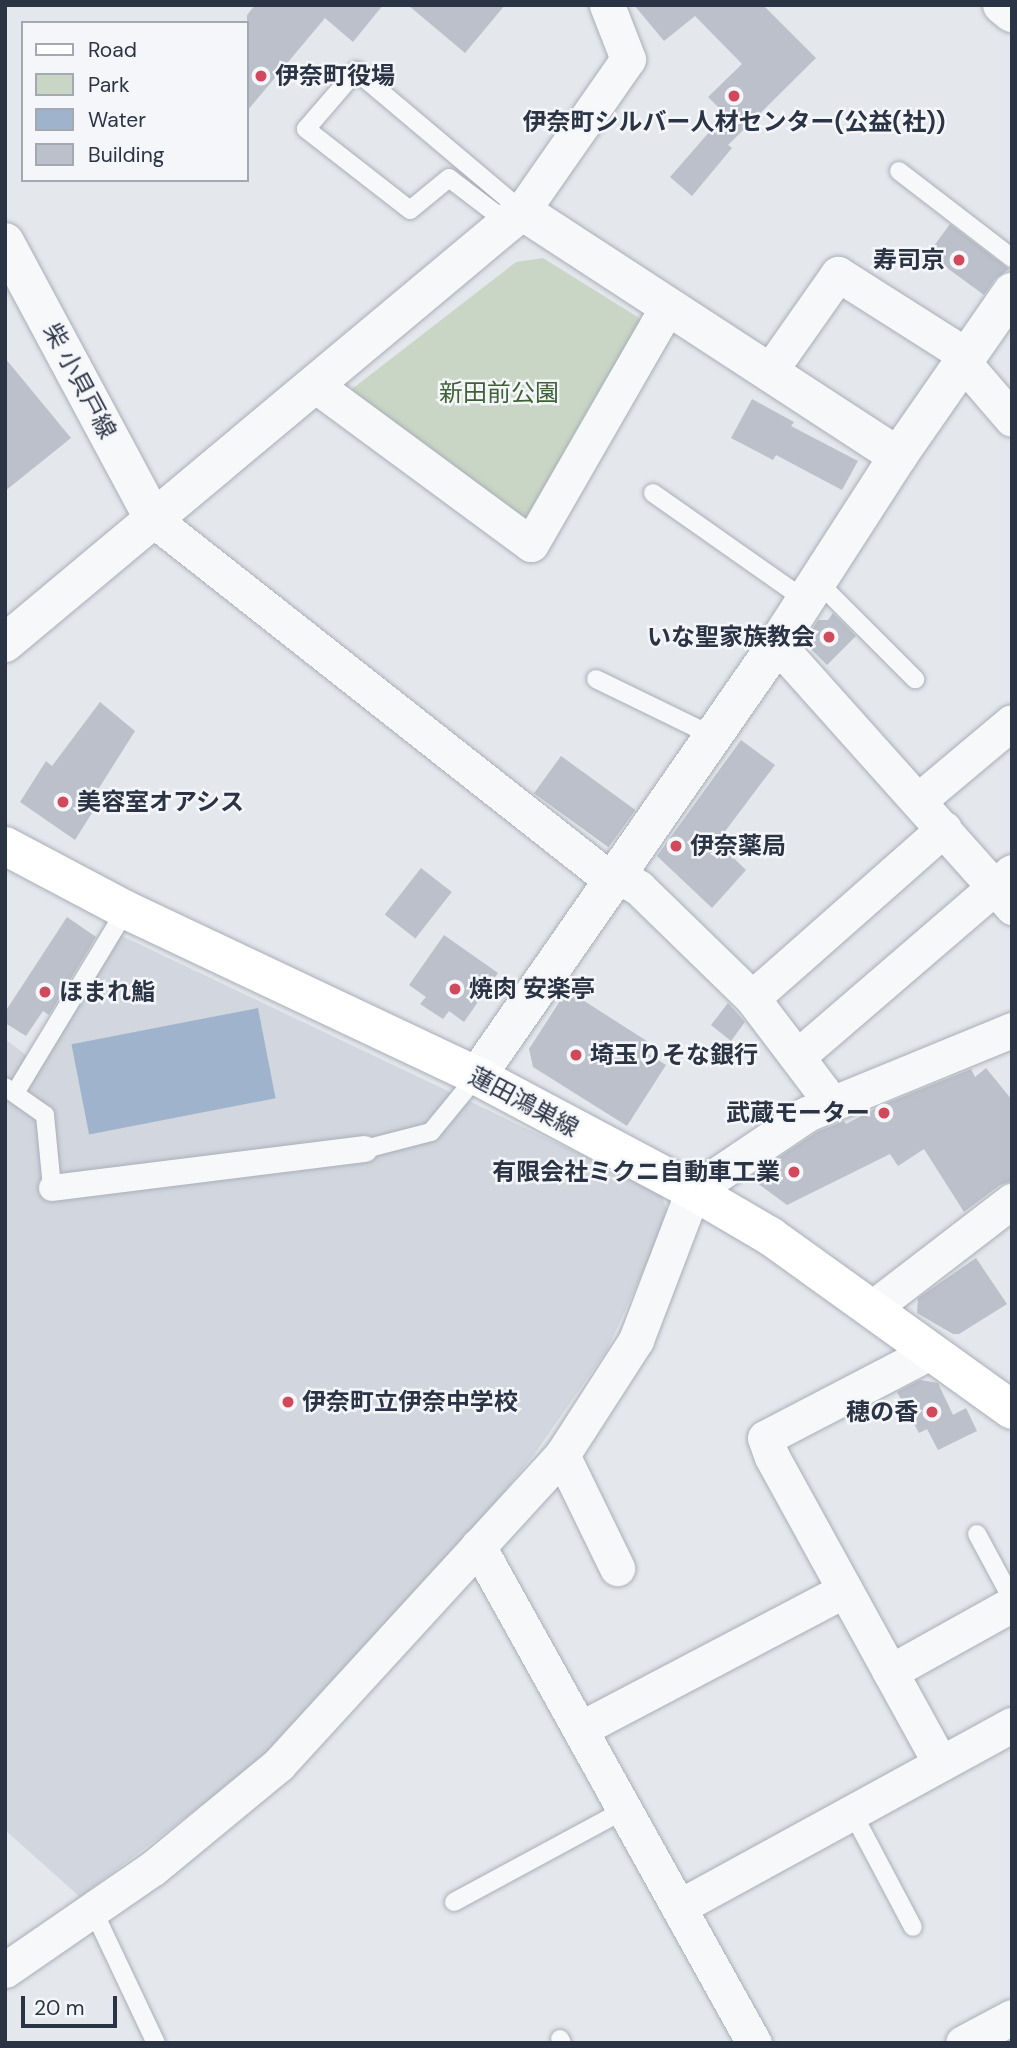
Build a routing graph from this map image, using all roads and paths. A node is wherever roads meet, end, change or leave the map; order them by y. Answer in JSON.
{"nodes":[{"id":1,"x":607,"y":5,"type":"edge"},
{"id":2,"x":1002,"y":5,"type":"edge"},
{"id":3,"x":1012,"y":13,"type":"edge"},
{"id":4,"x":899,"y":171,"type":"dead end"},
{"id":5,"x":515,"y":217,"type":"junction"},
{"id":6,"x":5,"y":242,"type":"edge"},
{"id":7,"x":1012,"y":258,"type":"edge"},
{"id":8,"x":1012,"y":292,"type":"edge"},
{"id":9,"x":668,"y":306,"type":"junction"},
{"id":10,"x":965,"y":359,"type":"junction"},
{"id":11,"x":769,"y":372,"type":"junction"},
{"id":12,"x":315,"y":385,"type":"junction"},
{"id":13,"x":1012,"y":419,"type":"edge"},
{"id":14,"x":898,"y":456,"type":"junction"},
{"id":15,"x":653,"y":493,"type":"dead end"},
{"id":16,"x":154,"y":520,"type":"junction"},
{"id":17,"x":811,"y":591,"type":"junction"},
{"id":18,"x":5,"y":643,"type":"edge"},
{"id":19,"x":777,"y":644,"type":"junction"},
{"id":20,"x":596,"y":679,"type":"dead end"},
{"id":21,"x":915,"y":679,"type":"dead end"},
{"id":22,"x":1012,"y":722,"type":"edge"},
{"id":23,"x":713,"y":736,"type":"junction"},
{"id":24,"x":919,"y":800,"type":"junction"},
{"id":25,"x":944,"y":830,"type":"junction"},
{"id":26,"x":5,"y":846,"type":"edge"},
{"id":27,"x":613,"y":877,"type":"junction"},
{"id":28,"x":1006,"y":888,"type":"edge"},
{"id":29,"x":126,"y":910,"type":"junction"},
{"id":30,"x":752,"y":998,"type":"junction"},
{"id":31,"x":1012,"y":1030,"type":"edge"},
{"id":32,"x":798,"y":1056,"type":"junction"},
{"id":33,"x":477,"y":1076,"type":"junction"},
{"id":34,"x":10,"y":1090,"type":"edge"},
{"id":35,"x":831,"y":1102,"type":"junction"},
{"id":36,"x":365,"y":1149,"type":"joint"},
{"id":37,"x":52,"y":1188,"type":"joint"},
{"id":38,"x":693,"y":1191,"type":"junction"},
{"id":39,"x":1012,"y":1201,"type":"edge"},
{"id":40,"x":871,"y":1309,"type":"junction"},
{"id":41,"x":932,"y":1351,"type":"junction"},
{"id":42,"x":1012,"y":1410,"type":"edge"},
{"id":43,"x":562,"y":1455,"type":"junction"},
{"id":44,"x":977,"y":1534,"type":"dead end"},
{"id":45,"x":478,"y":1546,"type":"junction"},
{"id":46,"x":617,"y":1568,"type":"dead end"},
{"id":47,"x":845,"y":1590,"type":"junction"},
{"id":48,"x":1012,"y":1601,"type":"edge"},
{"id":49,"x":890,"y":1672,"type":"junction"},
{"id":50,"x":1012,"y":1725,"type":"edge"},
{"id":51,"x":580,"y":1729,"type":"junction"},
{"id":52,"x":941,"y":1764,"type":"junction"},
{"id":53,"x":625,"y":1810,"type":"junction"},
{"id":54,"x":852,"y":1812,"type":"junction"},
{"id":55,"x":454,"y":1902,"type":"dead end"},
{"id":56,"x":678,"y":1907,"type":"junction"},
{"id":57,"x":93,"y":1910,"type":"junction"},
{"id":58,"x":913,"y":1927,"type":"dead end"},
{"id":59,"x":5,"y":1970,"type":"edge"},
{"id":60,"x":1012,"y":2017,"type":"edge"},
{"id":61,"x":156,"y":2043,"type":"edge"},
{"id":62,"x":754,"y":2043,"type":"edge"},
{"id":63,"x":963,"y":2043,"type":"edge"}],
"edges":[{"from":1,"to":5,"type":"street"},
{"from":2,"to":3,"type":"street"},
{"from":4,"to":7,"type":"lane"},
{"from":5,"to":5,"type":"lane"},
{"from":5,"to":9,"type":"street"},
{"from":5,"to":12,"type":"street"},
{"from":6,"to":16,"type":"street","name":"柴 小貝戸線"},
{"from":8,"to":10,"type":"street"},
{"from":9,"to":11,"type":"street"},
{"from":9,"to":12,"type":"street"},
{"from":10,"to":11,"type":"street"},
{"from":10,"to":13,"type":"street"},
{"from":10,"to":14,"type":"street"},
{"from":11,"to":14,"type":"street"},
{"from":12,"to":16,"type":"street"},
{"from":14,"to":17,"type":"street"},
{"from":15,"to":17,"type":"lane"},
{"from":16,"to":18,"type":"street"},
{"from":16,"to":27,"type":"street"},
{"from":17,"to":19,"type":"street"},
{"from":17,"to":21,"type":"lane"},
{"from":19,"to":23,"type":"street"},
{"from":19,"to":24,"type":"street"},
{"from":20,"to":23,"type":"lane"},
{"from":22,"to":24,"type":"street"},
{"from":23,"to":27,"type":"street"},
{"from":24,"to":25,"type":"street"},
{"from":25,"to":28,"type":"street"},
{"from":25,"to":30,"type":"street"},
{"from":26,"to":29,"type":"main road","name":"蓮田鴻巣線"},
{"from":27,"to":30,"type":"street"},
{"from":27,"to":33,"type":"street"},
{"from":28,"to":32,"type":"street"},
{"from":29,"to":33,"type":"main road","name":"蓮田鴻巣線"},
{"from":29,"to":34,"type":"lane"},
{"from":30,"to":32,"type":"street"},
{"from":31,"to":35,"type":"street"},
{"from":32,"to":35,"type":"street"},
{"from":33,"to":36,"type":"lane"},
{"from":33,"to":38,"type":"main road","name":"蓮田鴻巣線"},
{"from":34,"to":37,"type":"lane"},
{"from":35,"to":38,"type":"street"},
{"from":36,"to":37,"type":"street"},
{"from":38,"to":40,"type":"main road","name":"蓮田鴻巣線"},
{"from":38,"to":43,"type":"street"},
{"from":39,"to":40,"type":"street"},
{"from":40,"to":41,"type":"main road","name":"蓮田鴻巣線"},
{"from":41,"to":42,"type":"main road","name":"蓮田鴻巣線"},
{"from":41,"to":47,"type":"street"},
{"from":43,"to":45,"type":"street"},
{"from":43,"to":46,"type":"street"},
{"from":44,"to":48,"type":"lane"},
{"from":45,"to":51,"type":"street"},
{"from":45,"to":57,"type":"street"},
{"from":47,"to":49,"type":"street"},
{"from":47,"to":51,"type":"street"},
{"from":48,"to":49,"type":"street"},
{"from":49,"to":52,"type":"street"},
{"from":50,"to":52,"type":"street"},
{"from":51,"to":53,"type":"street"},
{"from":52,"to":54,"type":"street"},
{"from":53,"to":55,"type":"lane"},
{"from":53,"to":56,"type":"street"},
{"from":54,"to":56,"type":"street"},
{"from":54,"to":58,"type":"lane"},
{"from":56,"to":62,"type":"street"},
{"from":57,"to":59,"type":"street"},
{"from":57,"to":61,"type":"lane"},
{"from":60,"to":63,"type":"street"}]}
